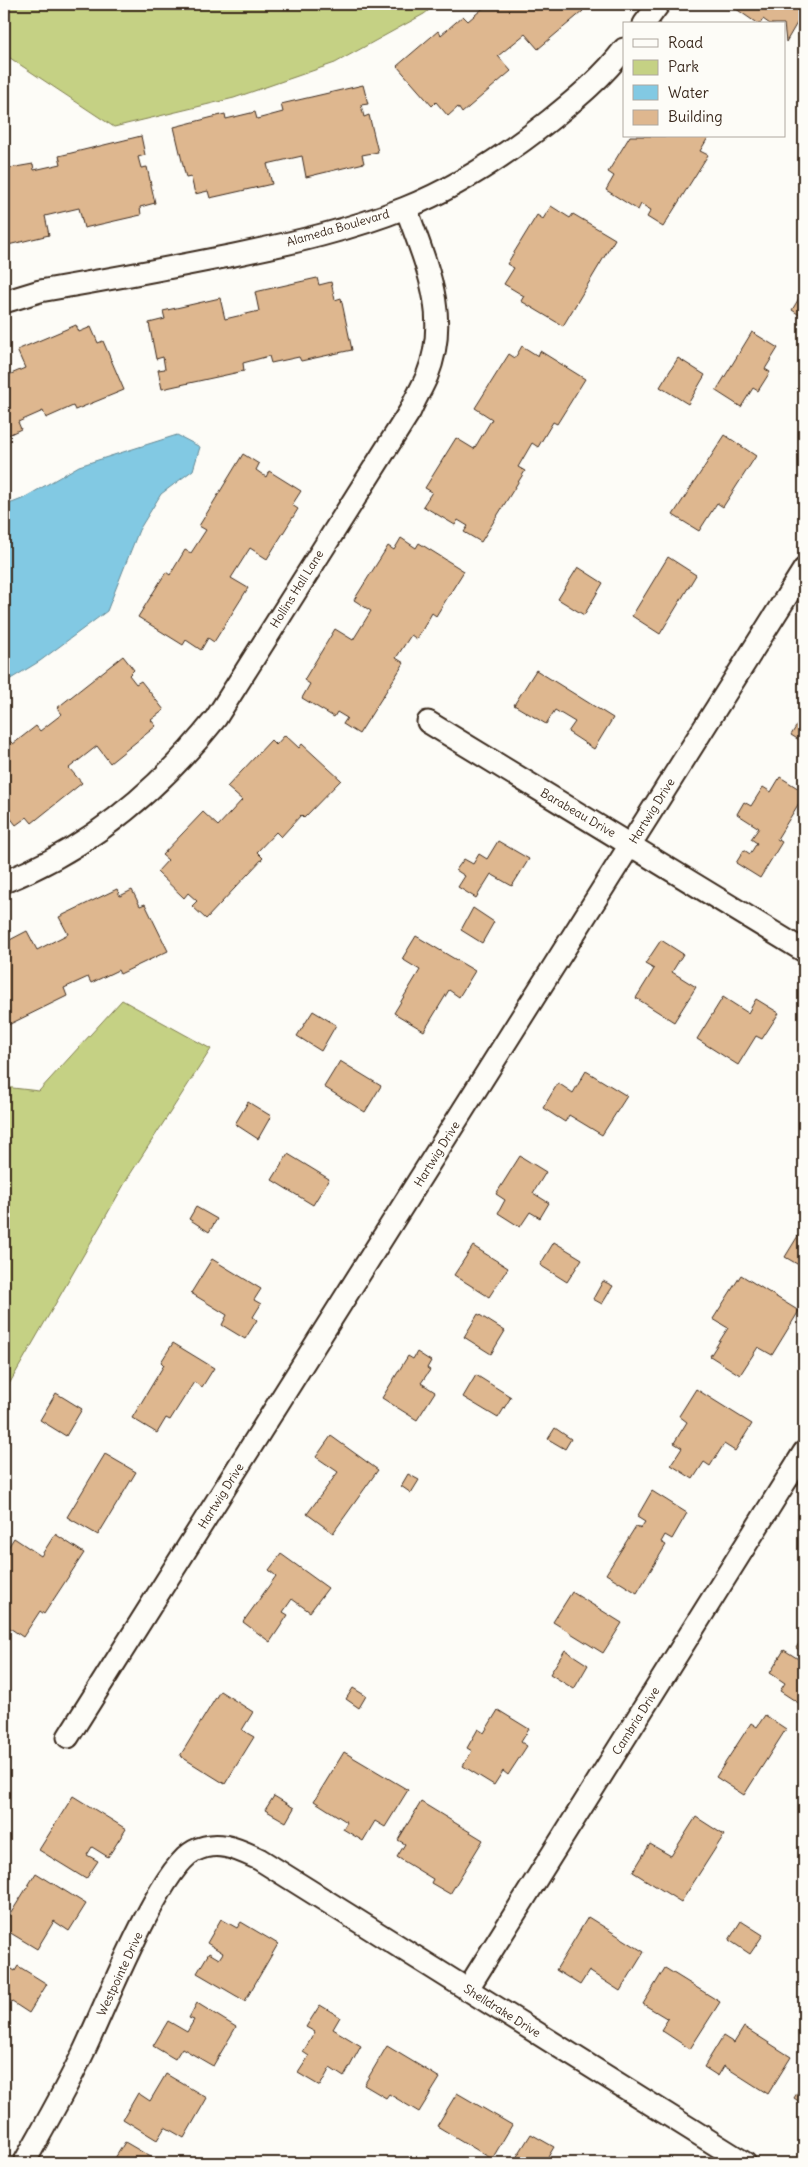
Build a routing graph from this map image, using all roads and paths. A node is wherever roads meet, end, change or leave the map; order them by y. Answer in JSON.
{"nodes":[{"id":1,"x":659,"y":4,"type":"edge"},
{"id":2,"x":646,"y":22,"type":"edge"},
{"id":3,"x":623,"y":50,"type":"edge"},
{"id":4,"x":406,"y":208,"type":"junction"},
{"id":5,"x":4,"y":302,"type":"edge"},
{"id":6,"x":804,"y":569,"type":"edge"},
{"id":7,"x":428,"y":722,"type":"dead end"},
{"id":8,"x":631,"y":844,"type":"junction"},
{"id":9,"x":4,"y":882,"type":"edge"},
{"id":10,"x":804,"y":951,"type":"edge"},
{"id":11,"x":804,"y":1452,"type":"edge"},
{"id":12,"x":68,"y":1737,"type":"dead end"},
{"id":13,"x":258,"y":1859,"type":"joint"},
{"id":14,"x":468,"y":1990,"type":"junction"},
{"id":15,"x":24,"y":2163,"type":"edge"},
{"id":16,"x":746,"y":2163,"type":"edge"}],
"edges":[{"from":1,"to":2,"type":"street"},
{"from":3,"to":4,"type":"street","name":"Alameda Boulevard"},
{"from":4,"to":5,"type":"street","name":"Alameda Boulevard"},
{"from":4,"to":9,"type":"street","name":"Hollins Hall Lane"},
{"from":6,"to":8,"type":"street","name":"Hartwig Drive"},
{"from":7,"to":8,"type":"street","name":"Barabeau Drive"},
{"from":8,"to":10,"type":"street","name":"Barabeau Drive"},
{"from":8,"to":12,"type":"street","name":"Hartwig Drive"},
{"from":11,"to":14,"type":"street","name":"Cambria Drive"},
{"from":13,"to":14,"type":"street","name":"Shelldrake Drive"},
{"from":13,"to":15,"type":"street","name":"Westpointe Drive"},
{"from":14,"to":16,"type":"street","name":"Shelldrake Drive"}]}
